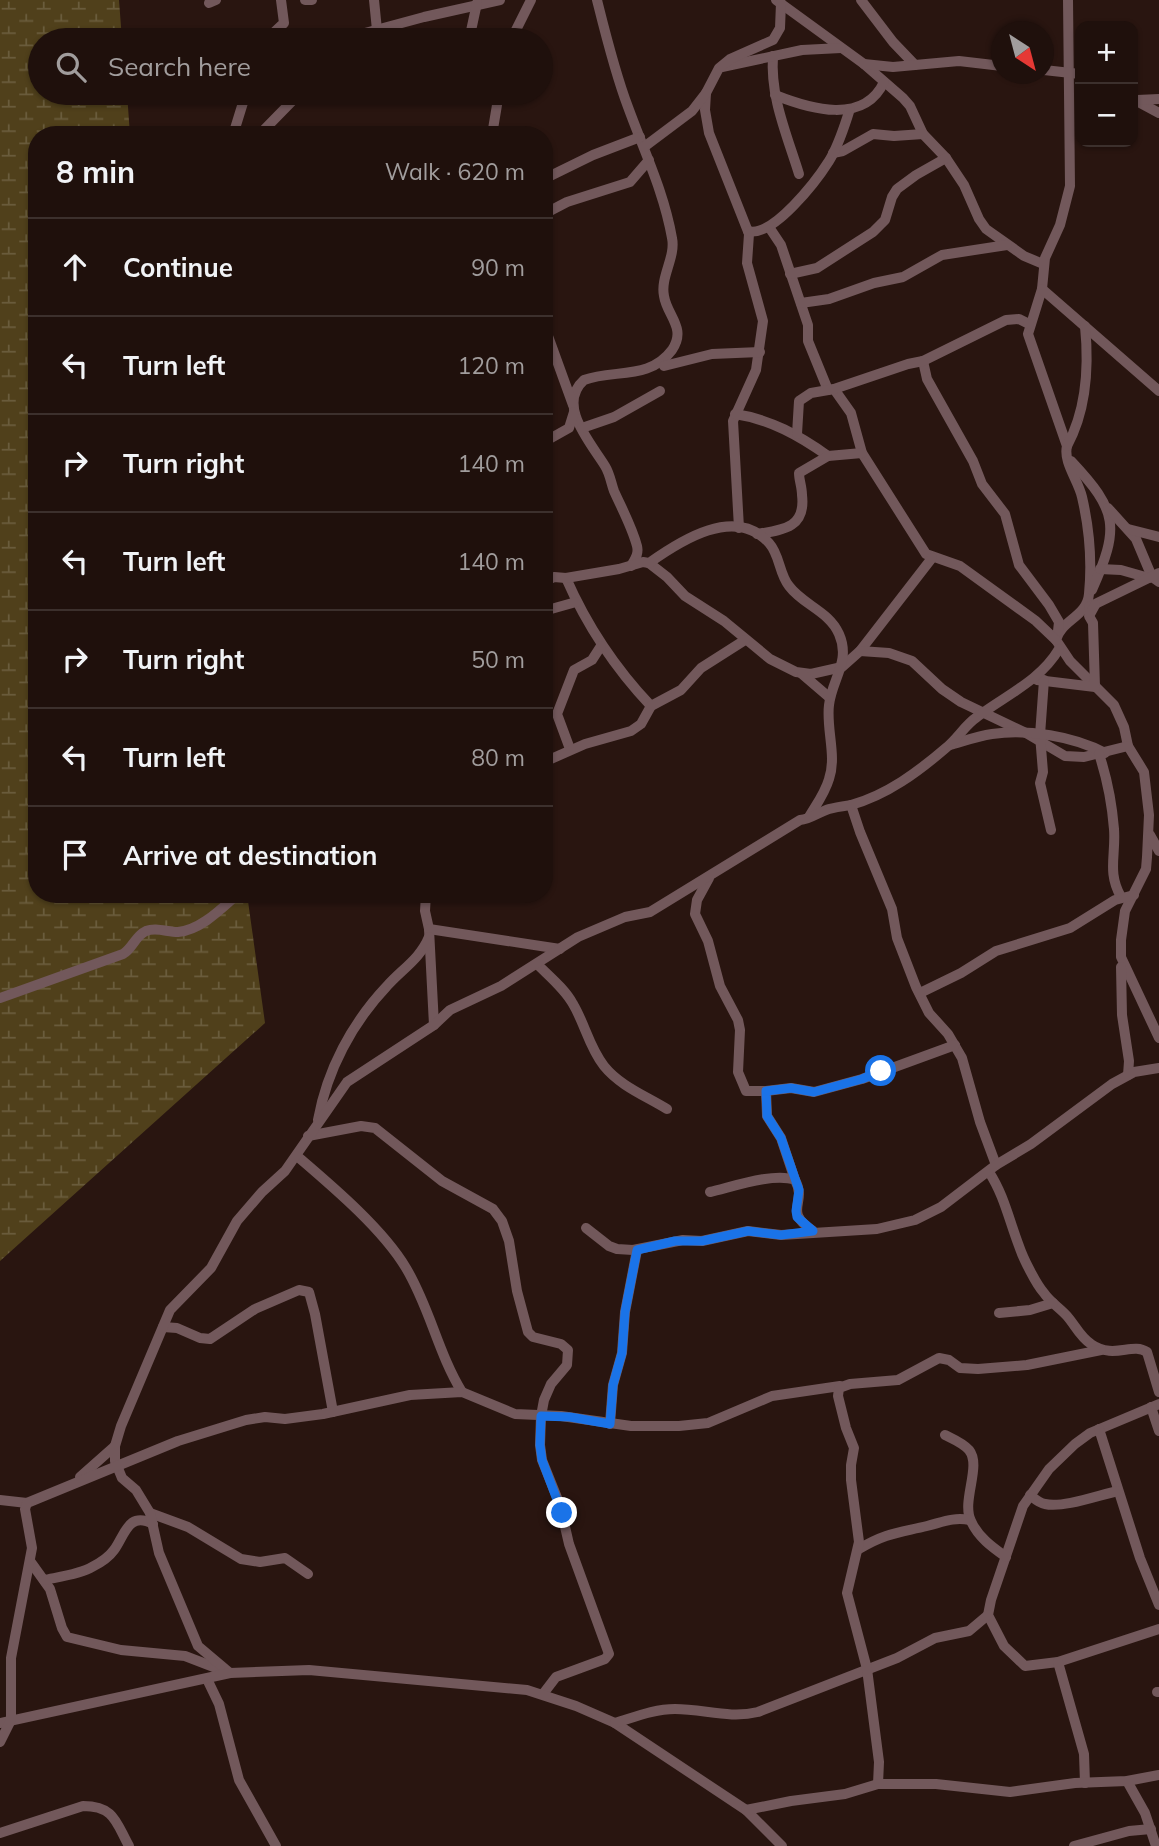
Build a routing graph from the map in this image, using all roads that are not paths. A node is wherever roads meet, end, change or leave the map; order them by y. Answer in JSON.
{"nodes":[{"id":1,"x":281,"y":0,"type":"edge"},
{"id":2,"x":305,"y":0,"type":"edge"},
{"id":3,"x":312,"y":0,"type":"edge"},
{"id":4,"x":374,"y":0,"type":"edge"},
{"id":5,"x":500,"y":0,"type":"edge"},
{"id":6,"x":531,"y":0,"type":"edge"},
{"id":7,"x":597,"y":0,"type":"edge"},
{"id":8,"x":861,"y":0,"type":"edge"},
{"id":9,"x":1068,"y":0,"type":"edge"},
{"id":10,"x":780,"y":2,"type":"edge"},
{"id":11,"x":477,"y":3,"type":"edge"},
{"id":12,"x":279,"y":28,"type":"edge"},
{"id":13,"x":377,"y":28,"type":"edge"},
{"id":14,"x":384,"y":28,"type":"edge"},
{"id":15,"x":472,"y":28,"type":"edge"},
{"id":16,"x":517,"y":28,"type":"edge"},
{"id":17,"x":841,"y":48,"type":"junction"},
{"id":18,"x":773,"y":56,"type":"junction"},
{"id":19,"x":864,"y":64,"type":"junction"},
{"id":20,"x":915,"y":65,"type":"junction"},
{"id":21,"x":991,"y":65,"type":"edge"},
{"id":22,"x":719,"y":68,"type":"junction"},
{"id":23,"x":1054,"y":71,"type":"edge"},
{"id":24,"x":1075,"y":74,"type":"edge"},
{"id":25,"x":884,"y":82,"type":"junction"},
{"id":26,"x":706,"y":93,"type":"junction"},
{"id":27,"x":775,"y":95,"type":"junction"},
{"id":28,"x":1138,"y":99,"type":"edge"},
{"id":29,"x":1159,"y":99,"type":"edge"},
{"id":30,"x":1138,"y":101,"type":"edge"},
{"id":31,"x":242,"y":105,"type":"edge"},
{"id":32,"x":288,"y":105,"type":"edge"},
{"id":33,"x":497,"y":105,"type":"edge"},
{"id":34,"x":850,"y":109,"type":"junction"},
{"id":35,"x":1159,"y":113,"type":"edge"},
{"id":36,"x":236,"y":126,"type":"edge"},
{"id":37,"x":268,"y":126,"type":"edge"},
{"id":38,"x":494,"y":126,"type":"edge"},
{"id":39,"x":923,"y":134,"type":"junction"},
{"id":40,"x":642,"y":142,"type":"junction"},
{"id":41,"x":833,"y":153,"type":"junction"},
{"id":42,"x":946,"y":158,"type":"junction"},
{"id":43,"x":649,"y":160,"type":"junction"},
{"id":44,"x":799,"y":174,"type":"dead end"},
{"id":45,"x":553,"y":175,"type":"edge"},
{"id":46,"x":553,"y":209,"type":"edge"},
{"id":47,"x":769,"y":227,"type":"junction"},
{"id":48,"x":748,"y":230,"type":"junction"},
{"id":49,"x":1007,"y":245,"type":"junction"},
{"id":50,"x":1043,"y":264,"type":"junction"},
{"id":51,"x":790,"y":274,"type":"junction"},
{"id":52,"x":1042,"y":289,"type":"junction"},
{"id":53,"x":801,"y":303,"type":"junction"},
{"id":54,"x":1029,"y":324,"type":"junction"},
{"id":55,"x":1085,"y":327,"type":"junction"},
{"id":56,"x":553,"y":350,"type":"edge"},
{"id":57,"x":760,"y":352,"type":"junction"},
{"id":58,"x":923,"y":361,"type":"junction"},
{"id":59,"x":664,"y":366,"type":"dead end"},
{"id":60,"x":831,"y":390,"type":"junction"},
{"id":61,"x":660,"y":391,"type":"dead end"},
{"id":62,"x":1159,"y":391,"type":"edge"},
{"id":63,"x":574,"y":408,"type":"junction"},
{"id":64,"x":735,"y":414,"type":"junction"},
{"id":65,"x":582,"y":428,"type":"junction"},
{"id":66,"x":797,"y":434,"type":"junction"},
{"id":67,"x":553,"y":437,"type":"edge"},
{"id":68,"x":1066,"y":450,"type":"junction"},
{"id":69,"x":862,"y":453,"type":"junction"},
{"id":70,"x":828,"y":456,"type":"junction"},
{"id":71,"x":1108,"y":508,"type":"junction"},
{"id":72,"x":739,"y":528,"type":"junction"},
{"id":73,"x":1128,"y":529,"type":"junction"},
{"id":74,"x":757,"y":534,"type":"junction"},
{"id":75,"x":1159,"y":537,"type":"edge"},
{"id":76,"x":932,"y":558,"type":"junction"},
{"id":77,"x":649,"y":563,"type":"junction"},
{"id":78,"x":631,"y":566,"type":"junction"},
{"id":79,"x":1100,"y":569,"type":"junction"},
{"id":80,"x":553,"y":578,"type":"edge"},
{"id":81,"x":566,"y":578,"type":"junction"},
{"id":82,"x":1155,"y":578,"type":"edge"},
{"id":83,"x":576,"y":602,"type":"junction"},
{"id":84,"x":1090,"y":603,"type":"junction"},
{"id":85,"x":553,"y":608,"type":"edge"},
{"id":86,"x":873,"y":634,"type":"junction"},
{"id":87,"x":745,"y":640,"type":"junction"},
{"id":88,"x":1058,"y":640,"type":"junction"},
{"id":89,"x":601,"y":646,"type":"junction"},
{"id":90,"x":860,"y":651,"type":"junction"},
{"id":91,"x":889,"y":653,"type":"junction"},
{"id":92,"x":842,"y":667,"type":"junction"},
{"id":93,"x":802,"y":674,"type":"junction"},
{"id":94,"x":1038,"y":680,"type":"junction"},
{"id":95,"x":1095,"y":687,"type":"junction"},
{"id":96,"x":830,"y":698,"type":"junction"},
{"id":97,"x":651,"y":706,"type":"junction"},
{"id":98,"x":982,"y":713,"type":"junction"},
{"id":99,"x":1027,"y":733,"type":"junction"},
{"id":100,"x":1040,"y":738,"type":"junction"},
{"id":101,"x":950,"y":745,"type":"junction"},
{"id":102,"x":1128,"y":746,"type":"junction"},
{"id":103,"x":570,"y":749,"type":"junction"},
{"id":104,"x":1102,"y":754,"type":"junction"},
{"id":105,"x":553,"y":757,"type":"edge"},
{"id":106,"x":850,"y":804,"type":"junction"},
{"id":107,"x":1154,"y":816,"type":"edge"},
{"id":108,"x":808,"y":819,"type":"junction"},
{"id":109,"x":1051,"y":830,"type":"dead end"},
{"id":110,"x":1150,"y":835,"type":"junction"},
{"id":111,"x":1159,"y":851,"type":"edge"},
{"id":112,"x":1159,"y":857,"type":"edge"},
{"id":113,"x":1146,"y":869,"type":"junction"},
{"id":114,"x":710,"y":875,"type":"junction"},
{"id":115,"x":1134,"y":895,"type":"junction"},
{"id":116,"x":1121,"y":898,"type":"junction"},
{"id":117,"x":226,"y":903,"type":"edge"},
{"id":118,"x":425,"y":903,"type":"edge"},
{"id":119,"x":429,"y":933,"type":"junction"},
{"id":120,"x":559,"y":949,"type":"junction"},
{"id":121,"x":1121,"y":957,"type":"junction"},
{"id":122,"x":537,"y":964,"type":"junction"},
{"id":123,"x":920,"y":993,"type":"junction"},
{"id":124,"x":0,"y":999,"type":"edge"},
{"id":125,"x":434,"y":1025,"type":"junction"},
{"id":126,"x":1159,"y":1038,"type":"edge"},
{"id":127,"x":956,"y":1045,"type":"junction"},
{"id":128,"x":1159,"y":1068,"type":"edge"},
{"id":129,"x":1128,"y":1075,"type":"junction"},
{"id":130,"x":766,"y":1091,"type":"junction"},
{"id":131,"x":667,"y":1109,"type":"dead end"},
{"id":132,"x":317,"y":1123,"type":"junction"},
{"id":133,"x":308,"y":1136,"type":"junction"},
{"id":134,"x":297,"y":1156,"type":"junction"},
{"id":135,"x":993,"y":1168,"type":"junction"},
{"id":136,"x":795,"y":1180,"type":"junction"},
{"id":137,"x":710,"y":1192,"type":"dead end"},
{"id":138,"x":586,"y":1228,"type":"dead end"},
{"id":139,"x":813,"y":1231,"type":"junction"},
{"id":140,"x":637,"y":1250,"type":"junction"},
{"id":141,"x":1053,"y":1303,"type":"junction"},
{"id":142,"x":999,"y":1313,"type":"dead end"},
{"id":143,"x":163,"y":1327,"type":"junction"},
{"id":144,"x":1101,"y":1350,"type":"junction"},
{"id":145,"x":840,"y":1386,"type":"junction"},
{"id":146,"x":462,"y":1392,"type":"junction"},
{"id":147,"x":1159,"y":1392,"type":"edge"},
{"id":148,"x":1155,"y":1406,"type":"edge"},
{"id":149,"x":333,"y":1412,"type":"junction"},
{"id":150,"x":541,"y":1416,"type":"junction"},
{"id":151,"x":610,"y":1424,"type":"junction"},
{"id":152,"x":1099,"y":1429,"type":"junction"},
{"id":153,"x":1159,"y":1431,"type":"edge"},
{"id":154,"x":945,"y":1435,"type":"dead end"},
{"id":155,"x":115,"y":1446,"type":"junction"},
{"id":156,"x":116,"y":1468,"type":"junction"},
{"id":157,"x":71,"y":1484,"type":"junction"},
{"id":158,"x":1118,"y":1491,"type":"junction"},
{"id":159,"x":1030,"y":1495,"type":"junction"},
{"id":160,"x":0,"y":1500,"type":"edge"},
{"id":161,"x":27,"y":1503,"type":"junction"},
{"id":162,"x":151,"y":1519,"type":"junction"},
{"id":163,"x":970,"y":1520,"type":"junction"},
{"id":164,"x":859,"y":1549,"type":"junction"},
{"id":165,"x":1006,"y":1557,"type":"junction"},
{"id":166,"x":30,"y":1561,"type":"junction"},
{"id":167,"x":308,"y":1574,"type":"dead end"},
{"id":168,"x":44,"y":1580,"type":"junction"},
{"id":169,"x":1159,"y":1605,"type":"edge"},
{"id":170,"x":987,"y":1621,"type":"junction"},
{"id":171,"x":1159,"y":1629,"type":"edge"},
{"id":172,"x":1058,"y":1662,"type":"junction"},
{"id":173,"x":867,"y":1669,"type":"junction"},
{"id":174,"x":230,"y":1673,"type":"junction"},
{"id":175,"x":207,"y":1679,"type":"junction"},
{"id":176,"x":543,"y":1694,"type":"junction"},
{"id":177,"x":6,"y":1722,"type":"edge"},
{"id":178,"x":615,"y":1723,"type":"junction"},
{"id":179,"x":0,"y":1742,"type":"edge"},
{"id":180,"x":1159,"y":1775,"type":"edge"},
{"id":181,"x":1127,"y":1781,"type":"junction"},
{"id":182,"x":1085,"y":1783,"type":"junction"},
{"id":183,"x":878,"y":1784,"type":"junction"},
{"id":184,"x":746,"y":1810,"type":"junction"},
{"id":185,"x":1151,"y":1829,"type":"junction"},
{"id":186,"x":0,"y":1833,"type":"edge"},
{"id":187,"x":129,"y":1846,"type":"edge"},
{"id":188,"x":276,"y":1846,"type":"edge"},
{"id":189,"x":782,"y":1846,"type":"edge"},
{"id":190,"x":1074,"y":1846,"type":"edge"},
{"id":191,"x":1156,"y":1846,"type":"edge"}],
"edges":[{"from":1,"to":12,"type":"street"},
{"from":2,"to":3,"type":"street"},
{"from":4,"to":13,"type":"street"},
{"from":5,"to":11,"type":"street"},
{"from":6,"to":16,"type":"street"},
{"from":7,"to":40,"type":"street"},
{"from":8,"to":20,"type":"street"},
{"from":9,"to":24,"type":"street"},
{"from":10,"to":17,"type":"street"},
{"from":10,"to":22,"type":"street"},
{"from":11,"to":14,"type":"street"},
{"from":11,"to":15,"type":"street"},
{"from":17,"to":18,"type":"street"},
{"from":17,"to":19,"type":"street"},
{"from":18,"to":22,"type":"street"},
{"from":18,"to":27,"type":"street"},
{"from":19,"to":20,"type":"street"},
{"from":19,"to":25,"type":"street"},
{"from":20,"to":21,"type":"street"},
{"from":22,"to":26,"type":"street"},
{"from":23,"to":24,"type":"street"},
{"from":24,"to":50,"type":"street"},
{"from":25,"to":34,"type":"street"},
{"from":25,"to":39,"type":"street"},
{"from":26,"to":40,"type":"street"},
{"from":26,"to":48,"type":"street"},
{"from":27,"to":34,"type":"street"},
{"from":27,"to":44,"type":"street"},
{"from":28,"to":29,"type":"street"},
{"from":30,"to":35,"type":"street"},
{"from":31,"to":36,"type":"street"},
{"from":32,"to":37,"type":"street"},
{"from":33,"to":38,"type":"street"},
{"from":34,"to":41,"type":"street"},
{"from":39,"to":41,"type":"street"},
{"from":39,"to":42,"type":"street"},
{"from":40,"to":43,"type":"street"},
{"from":40,"to":45,"type":"street"},
{"from":41,"to":47,"type":"street"},
{"from":42,"to":49,"type":"street"},
{"from":42,"to":51,"type":"street"},
{"from":43,"to":46,"type":"street"},
{"from":43,"to":63,"type":"street"},
{"from":47,"to":48,"type":"street"},
{"from":47,"to":51,"type":"street"},
{"from":48,"to":57,"type":"street"},
{"from":49,"to":50,"type":"street"},
{"from":49,"to":53,"type":"street"},
{"from":50,"to":52,"type":"street"},
{"from":51,"to":53,"type":"street"},
{"from":52,"to":54,"type":"street"},
{"from":52,"to":55,"type":"street"},
{"from":53,"to":60,"type":"street"},
{"from":54,"to":58,"type":"street"},
{"from":54,"to":68,"type":"street"},
{"from":55,"to":62,"type":"street"},
{"from":55,"to":68,"type":"street"},
{"from":56,"to":63,"type":"street"},
{"from":57,"to":59,"type":"street"},
{"from":57,"to":64,"type":"street"},
{"from":58,"to":60,"type":"street"},
{"from":58,"to":88,"type":"street"},
{"from":60,"to":66,"type":"street"},
{"from":60,"to":69,"type":"street"},
{"from":61,"to":65,"type":"street"},
{"from":63,"to":65,"type":"street"},
{"from":63,"to":67,"type":"street"},
{"from":64,"to":66,"type":"street"},
{"from":64,"to":72,"type":"street"},
{"from":65,"to":78,"type":"street"},
{"from":66,"to":70,"type":"street"},
{"from":68,"to":71,"type":"street"},
{"from":68,"to":84,"type":"street"},
{"from":69,"to":70,"type":"street"},
{"from":69,"to":76,"type":"street"},
{"from":70,"to":74,"type":"street"},
{"from":71,"to":73,"type":"street"},
{"from":71,"to":79,"type":"street"},
{"from":72,"to":74,"type":"street"},
{"from":72,"to":77,"type":"street"},
{"from":73,"to":75,"type":"street"},
{"from":73,"to":82,"type":"street"},
{"from":74,"to":92,"type":"street"},
{"from":76,"to":86,"type":"street"},
{"from":76,"to":88,"type":"street"},
{"from":77,"to":78,"type":"street"},
{"from":77,"to":87,"type":"street"},
{"from":78,"to":81,"type":"street"},
{"from":79,"to":82,"type":"street"},
{"from":79,"to":84,"type":"street"},
{"from":80,"to":81,"type":"street"},
{"from":81,"to":83,"type":"street"},
{"from":82,"to":84,"type":"street"},
{"from":83,"to":85,"type":"street"},
{"from":83,"to":89,"type":"street"},
{"from":84,"to":88,"type":"street"},
{"from":84,"to":95,"type":"street"},
{"from":86,"to":90,"type":"street"},
{"from":86,"to":91,"type":"street"},
{"from":87,"to":93,"type":"street"},
{"from":87,"to":97,"type":"street"},
{"from":88,"to":94,"type":"street"},
{"from":88,"to":95,"type":"street"},
{"from":89,"to":97,"type":"street"},
{"from":89,"to":103,"type":"street"},
{"from":90,"to":91,"type":"street"},
{"from":90,"to":92,"type":"street"},
{"from":91,"to":98,"type":"street"},
{"from":92,"to":93,"type":"street"},
{"from":92,"to":96,"type":"street"},
{"from":93,"to":96,"type":"street"},
{"from":94,"to":95,"type":"street"},
{"from":94,"to":98,"type":"street"},
{"from":94,"to":100,"type":"street"},
{"from":95,"to":102,"type":"street"},
{"from":96,"to":108,"type":"street"},
{"from":97,"to":103,"type":"street"},
{"from":98,"to":99,"type":"street"},
{"from":98,"to":101,"type":"street"},
{"from":99,"to":100,"type":"street"},
{"from":99,"to":101,"type":"street"},
{"from":100,"to":104,"type":"street"},
{"from":100,"to":104,"type":"street"},
{"from":100,"to":109,"type":"street"},
{"from":101,"to":106,"type":"street"},
{"from":102,"to":104,"type":"street"},
{"from":102,"to":107,"type":"street"},
{"from":103,"to":105,"type":"street"},
{"from":104,"to":116,"type":"street"},
{"from":106,"to":108,"type":"street"},
{"from":106,"to":123,"type":"street"},
{"from":107,"to":110,"type":"street"},
{"from":108,"to":114,"type":"street"},
{"from":110,"to":111,"type":"street"},
{"from":110,"to":113,"type":"street"},
{"from":112,"to":113,"type":"street"},
{"from":113,"to":115,"type":"street"},
{"from":114,"to":120,"type":"street"},
{"from":114,"to":130,"type":"street"},
{"from":115,"to":116,"type":"street"},
{"from":115,"to":121,"type":"street"},
{"from":116,"to":123,"type":"street"},
{"from":117,"to":124,"type":"street"},
{"from":118,"to":119,"type":"street"},
{"from":119,"to":120,"type":"street"},
{"from":119,"to":125,"type":"street"},
{"from":119,"to":132,"type":"street"},
{"from":120,"to":122,"type":"street"},
{"from":121,"to":126,"type":"street"},
{"from":121,"to":129,"type":"street"},
{"from":122,"to":125,"type":"street"},
{"from":122,"to":131,"type":"street"},
{"from":123,"to":127,"type":"street"},
{"from":125,"to":132,"type":"street"},
{"from":127,"to":130,"type":"street"},
{"from":127,"to":135,"type":"street"},
{"from":128,"to":129,"type":"street"},
{"from":129,"to":135,"type":"street"},
{"from":130,"to":136,"type":"street"},
{"from":132,"to":133,"type":"street"},
{"from":133,"to":134,"type":"street"},
{"from":133,"to":150,"type":"street"},
{"from":134,"to":143,"type":"street"},
{"from":134,"to":146,"type":"street"},
{"from":135,"to":139,"type":"street"},
{"from":135,"to":141,"type":"street"},
{"from":136,"to":137,"type":"street"},
{"from":136,"to":139,"type":"street"},
{"from":138,"to":140,"type":"street"},
{"from":139,"to":140,"type":"street"},
{"from":140,"to":151,"type":"street"},
{"from":141,"to":142,"type":"street"},
{"from":141,"to":144,"type":"street"},
{"from":143,"to":149,"type":"street"},
{"from":143,"to":155,"type":"street"},
{"from":144,"to":145,"type":"street"},
{"from":144,"to":147,"type":"street"},
{"from":145,"to":151,"type":"street"},
{"from":145,"to":164,"type":"street"},
{"from":146,"to":149,"type":"street"},
{"from":146,"to":150,"type":"street"},
{"from":148,"to":152,"type":"street"},
{"from":148,"to":153,"type":"street"},
{"from":149,"to":156,"type":"street"},
{"from":150,"to":151,"type":"street"},
{"from":150,"to":176,"type":"street"},
{"from":152,"to":158,"type":"street"},
{"from":152,"to":159,"type":"street"},
{"from":154,"to":163,"type":"street"},
{"from":155,"to":156,"type":"street"},
{"from":155,"to":157,"type":"street"},
{"from":156,"to":157,"type":"street"},
{"from":156,"to":162,"type":"street"},
{"from":157,"to":161,"type":"street"},
{"from":158,"to":159,"type":"street"},
{"from":158,"to":169,"type":"street"},
{"from":159,"to":165,"type":"street"},
{"from":160,"to":161,"type":"street"},
{"from":161,"to":166,"type":"street"},
{"from":162,"to":167,"type":"street"},
{"from":162,"to":168,"type":"street"},
{"from":162,"to":174,"type":"street"},
{"from":163,"to":164,"type":"street"},
{"from":163,"to":165,"type":"street"},
{"from":164,"to":173,"type":"street"},
{"from":165,"to":170,"type":"street"},
{"from":166,"to":168,"type":"street"},
{"from":166,"to":177,"type":"street"},
{"from":168,"to":174,"type":"street"},
{"from":170,"to":172,"type":"street"},
{"from":170,"to":173,"type":"street"},
{"from":171,"to":172,"type":"street"},
{"from":172,"to":182,"type":"street"},
{"from":173,"to":178,"type":"street"},
{"from":173,"to":183,"type":"street"},
{"from":174,"to":175,"type":"street"},
{"from":174,"to":176,"type":"street"},
{"from":175,"to":177,"type":"street"},
{"from":175,"to":188,"type":"street"},
{"from":176,"to":178,"type":"street"},
{"from":177,"to":179,"type":"street"},
{"from":178,"to":184,"type":"street"},
{"from":180,"to":181,"type":"street"},
{"from":181,"to":182,"type":"street"},
{"from":181,"to":185,"type":"street"},
{"from":182,"to":183,"type":"street"},
{"from":183,"to":184,"type":"street"},
{"from":184,"to":189,"type":"street"},
{"from":185,"to":190,"type":"street"},
{"from":185,"to":191,"type":"street"},
{"from":186,"to":187,"type":"street"}]}
